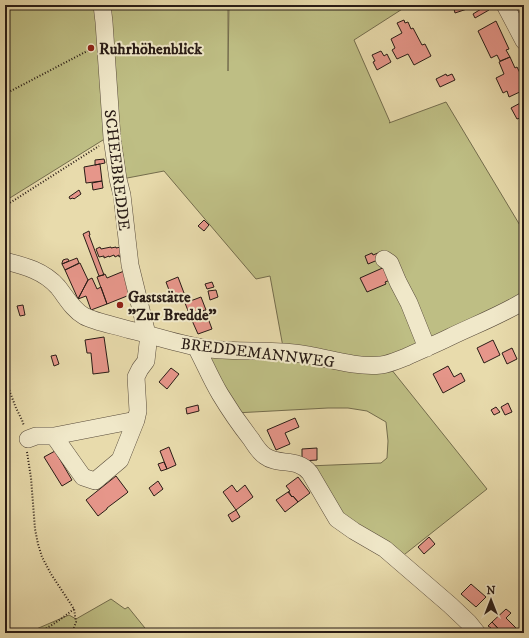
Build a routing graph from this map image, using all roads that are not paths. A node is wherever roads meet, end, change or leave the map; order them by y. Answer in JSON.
{"nodes":[{"id":1,"x":102,"y":5,"type":"edge"},
{"id":2,"x":505,"y":5,"type":"edge"},
{"id":3,"x":524,"y":41,"type":"edge"},
{"id":4,"x":384,"y":259,"type":"dead end"},
{"id":5,"x":5,"y":260,"type":"edge"},
{"id":6,"x":524,"y":302,"type":"edge"},
{"id":7,"x":148,"y":334,"type":"junction"},
{"id":8,"x":196,"y":347,"type":"junction"},
{"id":9,"x":427,"y":348,"type":"junction"},
{"id":10,"x":136,"y":420,"type":"junction"},
{"id":11,"x":54,"y":436,"type":"junction"},
{"id":12,"x":28,"y":439,"type":"road end"},
{"id":13,"x":477,"y":633,"type":"edge"}],
"edges":[{"from":1,"to":7,"type":"street","name":"SCHEEBREDDE"},
{"from":2,"to":3,"type":"street"},
{"from":4,"to":9,"type":"street"},
{"from":5,"to":7,"type":"street","name":"BREDDEMANNWEG"},
{"from":6,"to":9,"type":"street","name":"BREDDEMANNWEG"},
{"from":7,"to":8,"type":"street","name":"BREDDEMANNWEG"},
{"from":7,"to":10,"type":"street","name":"SCHEEBREDDE"},
{"from":8,"to":9,"type":"street","name":"BREDDEMANNWEG"},
{"from":8,"to":13,"type":"street"},
{"from":10,"to":11,"type":"street"},
{"from":10,"to":11,"type":"street","name":"SCHEEBREDDE"},
{"from":11,"to":12,"type":"street"}]}
